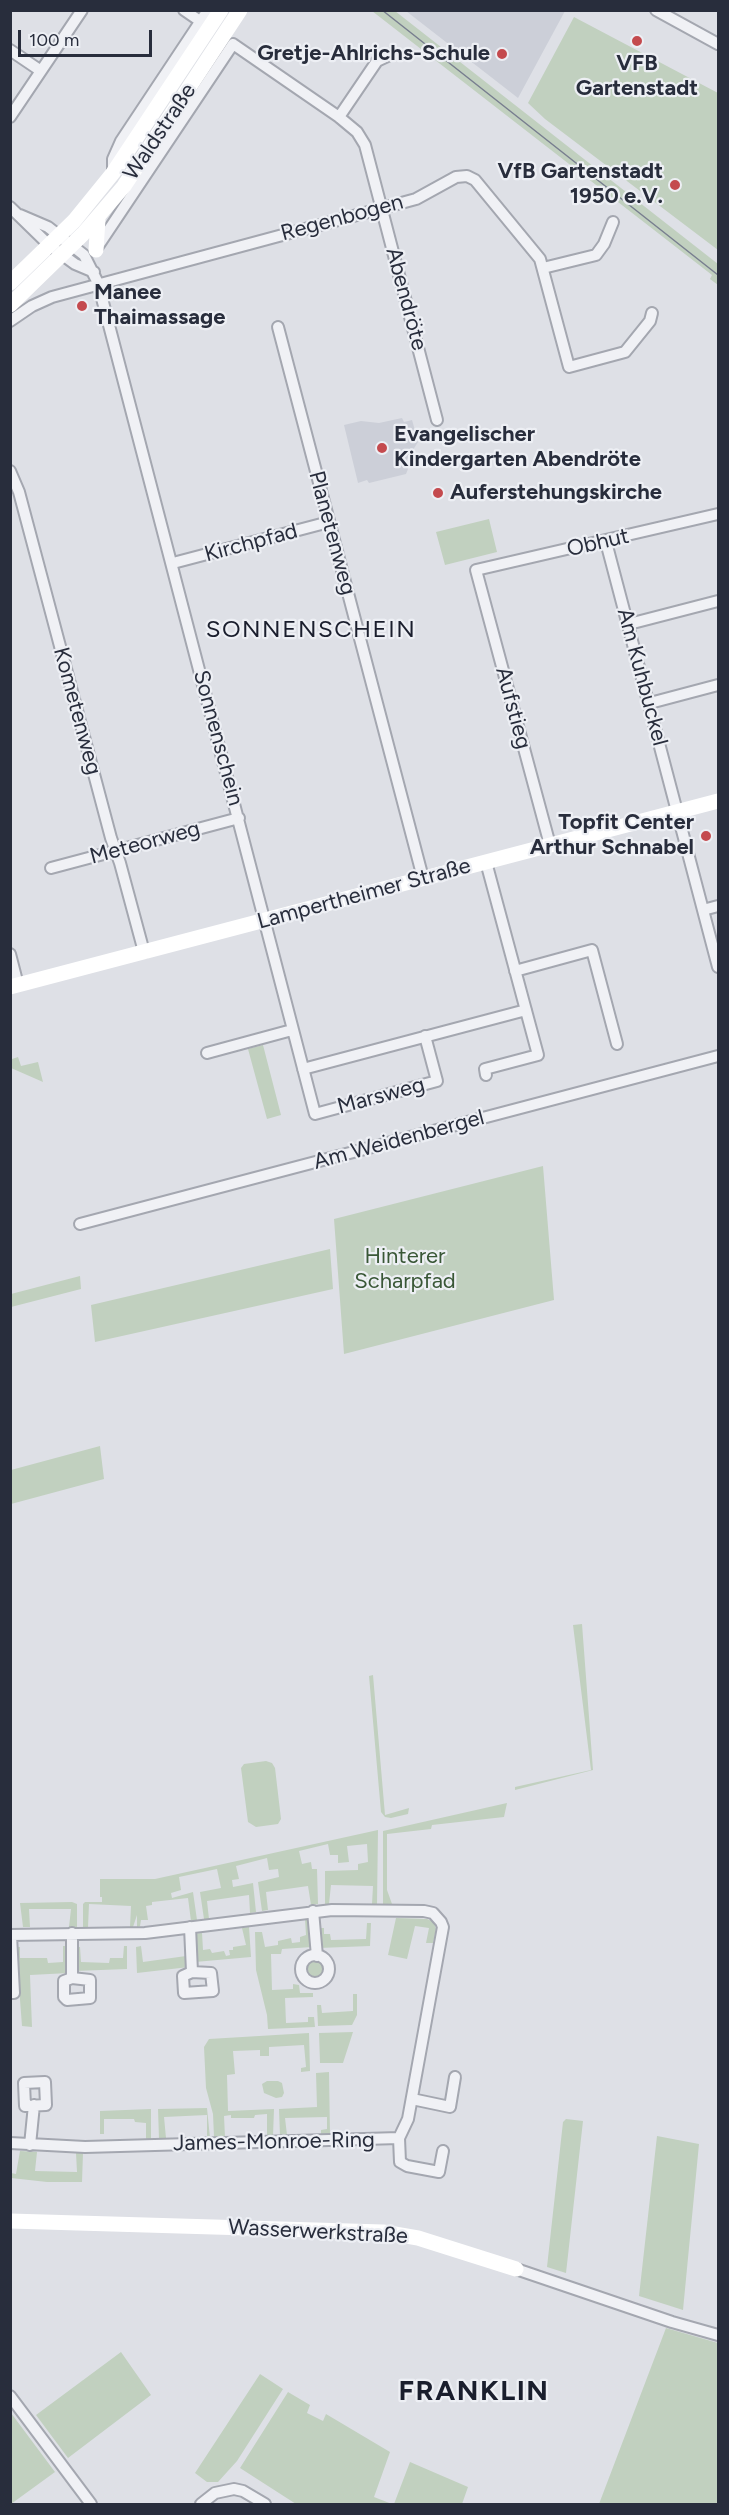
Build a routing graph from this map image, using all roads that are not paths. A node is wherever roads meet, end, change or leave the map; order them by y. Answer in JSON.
{"nodes":[{"id":1,"x":82,"y":10,"type":"edge"},
{"id":2,"x":184,"y":10,"type":"edge"},
{"id":3,"x":208,"y":10,"type":"edge"},
{"id":4,"x":220,"y":10,"type":"edge"},
{"id":5,"x":240,"y":10,"type":"edge"},
{"id":6,"x":656,"y":10,"type":"edge"},
{"id":7,"x":200,"y":21,"type":"junction"},
{"id":8,"x":230,"y":27,"type":"junction"},
{"id":9,"x":233,"y":44,"type":"junction"},
{"id":10,"x":718,"y":44,"type":"edge"},
{"id":11,"x":10,"y":50,"type":"edge"},
{"id":12,"x":392,"y":54,"type":"dead end"},
{"id":13,"x":41,"y":70,"type":"junction"},
{"id":14,"x":10,"y":117,"type":"edge"},
{"id":15,"x":339,"y":117,"type":"junction"},
{"id":16,"x":113,"y":173,"type":"junction"},
{"id":17,"x":10,"y":207,"type":"edge"},
{"id":18,"x":383,"y":208,"type":"junction"},
{"id":19,"x":20,"y":215,"type":"junction"},
{"id":20,"x":98,"y":219,"type":"junction"},
{"id":21,"x":613,"y":222,"type":"dead end"},
{"id":22,"x":52,"y":236,"type":"junction"},
{"id":23,"x":67,"y":251,"type":"junction"},
{"id":24,"x":94,"y":267,"type":"junction"},
{"id":25,"x":543,"y":268,"type":"junction"},
{"id":26,"x":11,"y":282,"type":"edge"},
{"id":27,"x":10,"y":304,"type":"edge"},
{"id":28,"x":652,"y":313,"type":"dead end"},
{"id":29,"x":10,"y":321,"type":"edge"},
{"id":30,"x":278,"y":327,"type":"dead end"},
{"id":31,"x":437,"y":420,"type":"dead end"},
{"id":32,"x":10,"y":471,"type":"edge"},
{"id":33,"x":718,"y":514,"type":"edge"},
{"id":34,"x":330,"y":522,"type":"junction"},
{"id":35,"x":606,"y":542,"type":"junction"},
{"id":36,"x":172,"y":563,"type":"junction"},
{"id":37,"x":476,"y":570,"type":"joint"},
{"id":38,"x":718,"y":601,"type":"edge"},
{"id":39,"x":628,"y":624,"type":"junction"},
{"id":40,"x":718,"y":685,"type":"edge"},
{"id":41,"x":650,"y":703,"type":"junction"},
{"id":42,"x":718,"y":801,"type":"edge"},
{"id":43,"x":678,"y":812,"type":"junction"},
{"id":44,"x":239,"y":818,"type":"junction"},
{"id":45,"x":550,"y":845,"type":"junction"},
{"id":46,"x":116,"y":850,"type":"junction"},
{"id":47,"x":486,"y":862,"type":"junction"},
{"id":48,"x":51,"y":868,"type":"dead end"},
{"id":49,"x":423,"y":878,"type":"junction"},
{"id":50,"x":718,"y":906,"type":"edge"},
{"id":51,"x":703,"y":910,"type":"junction"},
{"id":52,"x":265,"y":920,"type":"junction"},
{"id":53,"x":144,"y":952,"type":"junction"},
{"id":54,"x":10,"y":954,"type":"edge"},
{"id":55,"x":718,"y":967,"type":"edge"},
{"id":56,"x":515,"y":970,"type":"junction"},
{"id":57,"x":14,"y":986,"type":"edge"},
{"id":58,"x":526,"y":1010,"type":"junction"},
{"id":59,"x":292,"y":1030,"type":"junction"},
{"id":60,"x":425,"y":1036,"type":"junction"},
{"id":61,"x":617,"y":1044,"type":"dead end"},
{"id":62,"x":207,"y":1053,"type":"dead end"},
{"id":63,"x":718,"y":1056,"type":"edge"},
{"id":64,"x":303,"y":1069,"type":"junction"},
{"id":65,"x":486,"y":1075,"type":"dead end"},
{"id":66,"x":315,"y":1114,"type":"joint"},
{"id":67,"x":80,"y":1224,"type":"dead end"},
{"id":68,"x":313,"y":1911,"type":"junction"},
{"id":69,"x":190,"y":1927,"type":"junction"},
{"id":70,"x":72,"y":1933,"type":"junction"},
{"id":71,"x":11,"y":1935,"type":"edge"},
{"id":72,"x":316,"y":1956,"type":"dead end"},
{"id":73,"x":192,"y":1972,"type":"dead end"},
{"id":74,"x":72,"y":1978,"type":"dead end"},
{"id":75,"x":10,"y":1993,"type":"edge"},
{"id":76,"x":455,"y":2077,"type":"dead end"},
{"id":77,"x":412,"y":2099,"type":"junction"},
{"id":78,"x":34,"y":2105,"type":"dead end"},
{"id":79,"x":399,"y":2138,"type":"junction"},
{"id":80,"x":10,"y":2143,"type":"edge"},
{"id":81,"x":30,"y":2145,"type":"junction"},
{"id":82,"x":443,"y":2151,"type":"dead end"},
{"id":83,"x":10,"y":2221,"type":"edge"},
{"id":84,"x":516,"y":2270,"type":"joint"},
{"id":85,"x":718,"y":2335,"type":"edge"},
{"id":86,"x":10,"y":2397,"type":"edge"},
{"id":87,"x":91,"y":2505,"type":"edge"},
{"id":88,"x":201,"y":2505,"type":"edge"},
{"id":89,"x":265,"y":2505,"type":"edge"}],
"edges":[{"from":1,"to":13,"type":"street"},
{"from":2,"to":7,"type":"street"},
{"from":3,"to":7,"type":"street","name":"Waldstraße"},
{"from":4,"to":16,"type":"street","name":"Waldstraße"},
{"from":5,"to":8,"type":"street","name":"Waldstraße"},
{"from":6,"to":10,"type":"street"},
{"from":7,"to":16,"type":"street","name":"Waldstraße"},
{"from":8,"to":9,"type":"street"},
{"from":8,"to":20,"type":"street","name":"Waldstraße"},
{"from":9,"to":15,"type":"street","name":"Abendröte"},
{"from":9,"to":24,"type":"street","name":"Waldstraße"},
{"from":11,"to":13,"type":"street"},
{"from":12,"to":15,"type":"street"},
{"from":13,"to":14,"type":"street"},
{"from":15,"to":18,"type":"street","name":"Abendröte"},
{"from":16,"to":22,"type":"street","name":"Waldstraße"},
{"from":17,"to":19,"type":"street"},
{"from":18,"to":24,"type":"street","name":"Regenbogen"},
{"from":18,"to":25,"type":"street","name":"Regenbogen"},
{"from":18,"to":31,"type":"street","name":"Abendröte"},
{"from":19,"to":22,"type":"street"},
{"from":19,"to":22,"type":"street"},
{"from":20,"to":23,"type":"street","name":"Waldstraße"},
{"from":20,"to":24,"type":"street"},
{"from":21,"to":25,"type":"street"},
{"from":22,"to":23,"type":"street"},
{"from":22,"to":26,"type":"street"},
{"from":23,"to":24,"type":"street"},
{"from":23,"to":27,"type":"street","name":"Waldstraße"},
{"from":24,"to":29,"type":"street"},
{"from":24,"to":36,"type":"street","name":"Sonnenschein"},
{"from":25,"to":28,"type":"street","name":"Regenbogen"},
{"from":30,"to":34,"type":"street","name":"Planetenweg"},
{"from":32,"to":46,"type":"street","name":"Kometenweg"},
{"from":33,"to":35,"type":"street","name":"Obhut"},
{"from":34,"to":36,"type":"street","name":"Kirchpfad"},
{"from":34,"to":49,"type":"street","name":"Planetenweg"},
{"from":35,"to":37,"type":"street","name":"Obhut"},
{"from":35,"to":39,"type":"street","name":"Am Kuhbuckel"},
{"from":36,"to":44,"type":"street","name":"Sonnenschein"},
{"from":37,"to":45,"type":"street","name":"Aufstieg"},
{"from":38,"to":39,"type":"street"},
{"from":39,"to":41,"type":"street","name":"Am Kuhbuckel"},
{"from":40,"to":41,"type":"street"},
{"from":41,"to":43,"type":"street","name":"Am Kuhbuckel"},
{"from":42,"to":43,"type":"street","name":"Lampertheimer Straße"},
{"from":43,"to":45,"type":"street","name":"Lampertheimer Straße"},
{"from":43,"to":51,"type":"street","name":"Am Kuhbuckel"},
{"from":44,"to":46,"type":"street","name":"Meteorweg"},
{"from":44,"to":52,"type":"street","name":"Sonnenschein"},
{"from":45,"to":47,"type":"street","name":"Lampertheimer Straße"},
{"from":46,"to":48,"type":"street","name":"Meteorweg"},
{"from":46,"to":53,"type":"street","name":"Kometenweg"},
{"from":47,"to":49,"type":"street","name":"Lampertheimer Straße"},
{"from":47,"to":56,"type":"street"},
{"from":49,"to":52,"type":"street","name":"Lampertheimer Straße"},
{"from":50,"to":51,"type":"street"},
{"from":51,"to":55,"type":"street","name":"Am Kuhbuckel"},
{"from":52,"to":53,"type":"street","name":"Lampertheimer Straße"},
{"from":52,"to":59,"type":"street","name":"Sonnenschein"},
{"from":53,"to":57,"type":"street","name":"Lampertheimer Straße"},
{"from":54,"to":57,"type":"street"},
{"from":56,"to":58,"type":"street"},
{"from":56,"to":61,"type":"street"},
{"from":58,"to":60,"type":"street"},
{"from":58,"to":65,"type":"street"},
{"from":59,"to":62,"type":"street"},
{"from":59,"to":64,"type":"street","name":"Sonnenschein"},
{"from":60,"to":64,"type":"street"},
{"from":60,"to":66,"type":"street","name":"Marsweg"},
{"from":63,"to":67,"type":"street","name":"Am Weidenbergel"},
{"from":64,"to":66,"type":"street","name":"Sonnenschein"},
{"from":68,"to":69,"type":"street","name":"James-Monroe-Ring"},
{"from":68,"to":72,"type":"street"},
{"from":68,"to":77,"type":"street","name":"James-Monroe-Ring"},
{"from":69,"to":70,"type":"street","name":"James-Monroe-Ring"},
{"from":69,"to":73,"type":"street"},
{"from":70,"to":71,"type":"street","name":"James-Monroe-Ring"},
{"from":70,"to":74,"type":"street"},
{"from":71,"to":75,"type":"street","name":"James-Monroe-Ring"},
{"from":76,"to":77,"type":"street"},
{"from":77,"to":79,"type":"street","name":"James-Monroe-Ring"},
{"from":78,"to":81,"type":"street"},
{"from":79,"to":81,"type":"street","name":"James-Monroe-Ring"},
{"from":79,"to":82,"type":"street"},
{"from":80,"to":81,"type":"street","name":"James-Monroe-Ring"},
{"from":83,"to":84,"type":"street","name":"Wasserwerkstraße"},
{"from":84,"to":85,"type":"street","name":"Wasserwerkstraße"},
{"from":86,"to":87,"type":"street"},
{"from":88,"to":89,"type":"street"}]}
